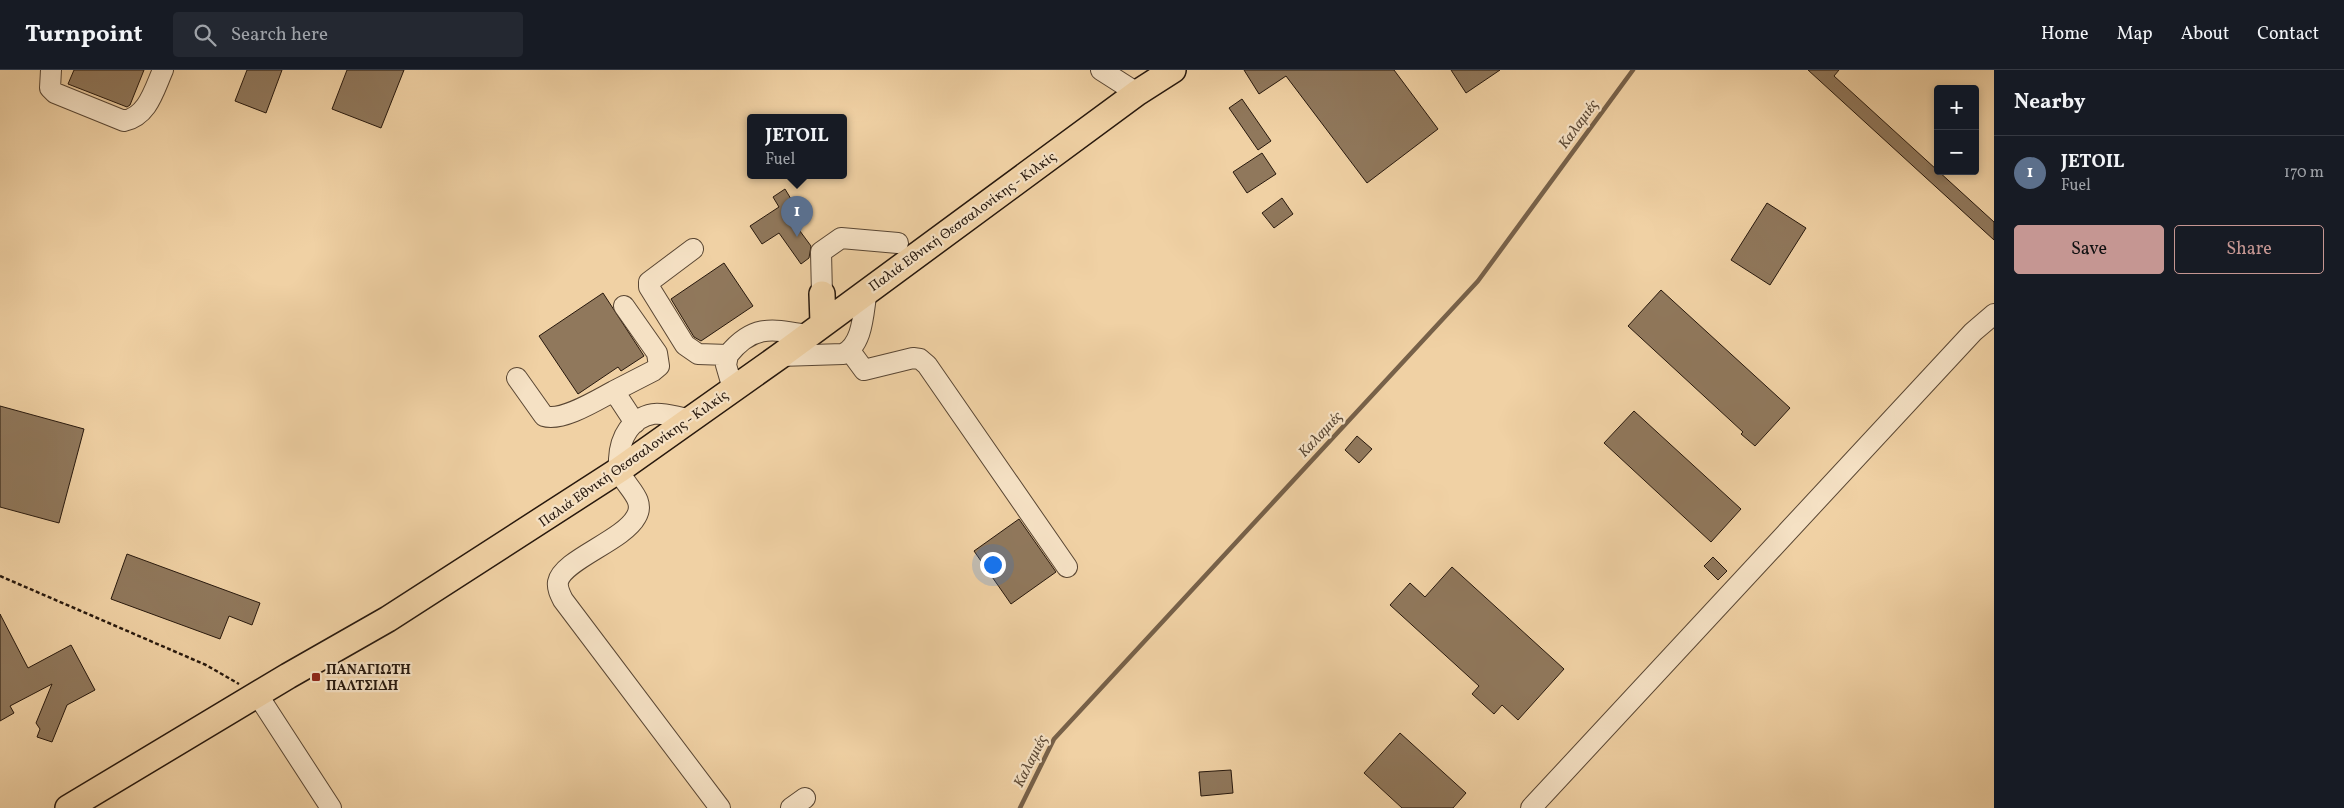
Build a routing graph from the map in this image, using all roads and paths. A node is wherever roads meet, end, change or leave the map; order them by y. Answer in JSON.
{"nodes":[{"id":1,"x":51,"y":70,"type":"edge"},
{"id":2,"x":162,"y":70,"type":"edge"},
{"id":3,"x":1101,"y":70,"type":"edge"},
{"id":4,"x":1173,"y":70,"type":"edge"},
{"id":5,"x":1137,"y":93,"type":"junction"},
{"id":6,"x":898,"y":243,"type":"joint"},
{"id":7,"x":928,"y":246,"type":"junction"},
{"id":8,"x":693,"y":249,"type":"dead end"},
{"id":9,"x":867,"y":290,"type":"junction"},
{"id":10,"x":822,"y":294,"type":"joint"},
{"id":11,"x":624,"y":306,"type":"dead end"},
{"id":12,"x":1994,"y":314,"type":"edge"},
{"id":13,"x":815,"y":329,"type":"junction"},
{"id":14,"x":850,"y":351,"type":"junction"},
{"id":15,"x":728,"y":355,"type":"junction"},
{"id":16,"x":780,"y":356,"type":"junction"},
{"id":17,"x":517,"y":378,"type":"dead end"},
{"id":18,"x":733,"y":389,"type":"junction"},
{"id":19,"x":614,"y":391,"type":"junction"},
{"id":20,"x":690,"y":419,"type":"junction"},
{"id":21,"x":635,"y":423,"type":"junction"},
{"id":22,"x":619,"y":470,"type":"junction"},
{"id":23,"x":1067,"y":567,"type":"dead end"},
{"id":24,"x":0,"y":576,"type":"edge"},
{"id":25,"x":257,"y":694,"type":"junction"},
{"id":26,"x":68,"y":808,"type":"edge"},
{"id":27,"x":331,"y":808,"type":"edge"},
{"id":28,"x":720,"y":808,"type":"edge"},
{"id":29,"x":1531,"y":808,"type":"edge"}],
"edges":[{"from":1,"to":2,"type":"street"},
{"from":3,"to":5,"type":"street"},
{"from":4,"to":5,"type":"main road","name":"Παλιά Εθνική Θεσσαλονίκης - Κιλκίς"},
{"from":5,"to":7,"type":"main road","name":"Παλιά Εθνική Θεσσαλονίκης - Κιλκίς"},
{"from":6,"to":7,"type":"main road"},
{"from":6,"to":10,"type":"street"},
{"from":7,"to":9,"type":"main road","name":"Παλιά Εθνική Θεσσαλονίκης - Κιλκίς"},
{"from":8,"to":15,"type":"street"},
{"from":9,"to":13,"type":"main road","name":"Παλιά Εθνική Θεσσαλονίκης - Κιλκίς"},
{"from":9,"to":14,"type":"street"},
{"from":10,"to":13,"type":"main road"},
{"from":11,"to":19,"type":"street"},
{"from":12,"to":29,"type":"street"},
{"from":13,"to":15,"type":"street"},
{"from":13,"to":16,"type":"main road","name":"Παλιά Εθνική Θεσσαλονίκης - Κιλκίς"},
{"from":14,"to":16,"type":"street"},
{"from":14,"to":23,"type":"street"},
{"from":15,"to":18,"type":"street"},
{"from":16,"to":18,"type":"main road","name":"Παλιά Εθνική Θεσσαλονίκης - Κιλκίς"},
{"from":17,"to":19,"type":"street"},
{"from":18,"to":20,"type":"main road","name":"Παλιά Εθνική Θεσσαλονίκης - Κιλκίς"},
{"from":19,"to":21,"type":"street"},
{"from":20,"to":21,"type":"street"},
{"from":20,"to":22,"type":"main road","name":"Παλιά Εθνική Θεσσαλονίκης - Κιλκίς"},
{"from":21,"to":22,"type":"street"},
{"from":22,"to":25,"type":"main road","name":"Παλιά Εθνική Θεσσαλονίκης - Κιλκίς"},
{"from":22,"to":28,"type":"street"},
{"from":24,"to":25,"type":"path"},
{"from":25,"to":26,"type":"main road","name":"Παλιά Εθνική Θεσσαλονίκης - Κιλκίς"},
{"from":25,"to":27,"type":"street"}]}
